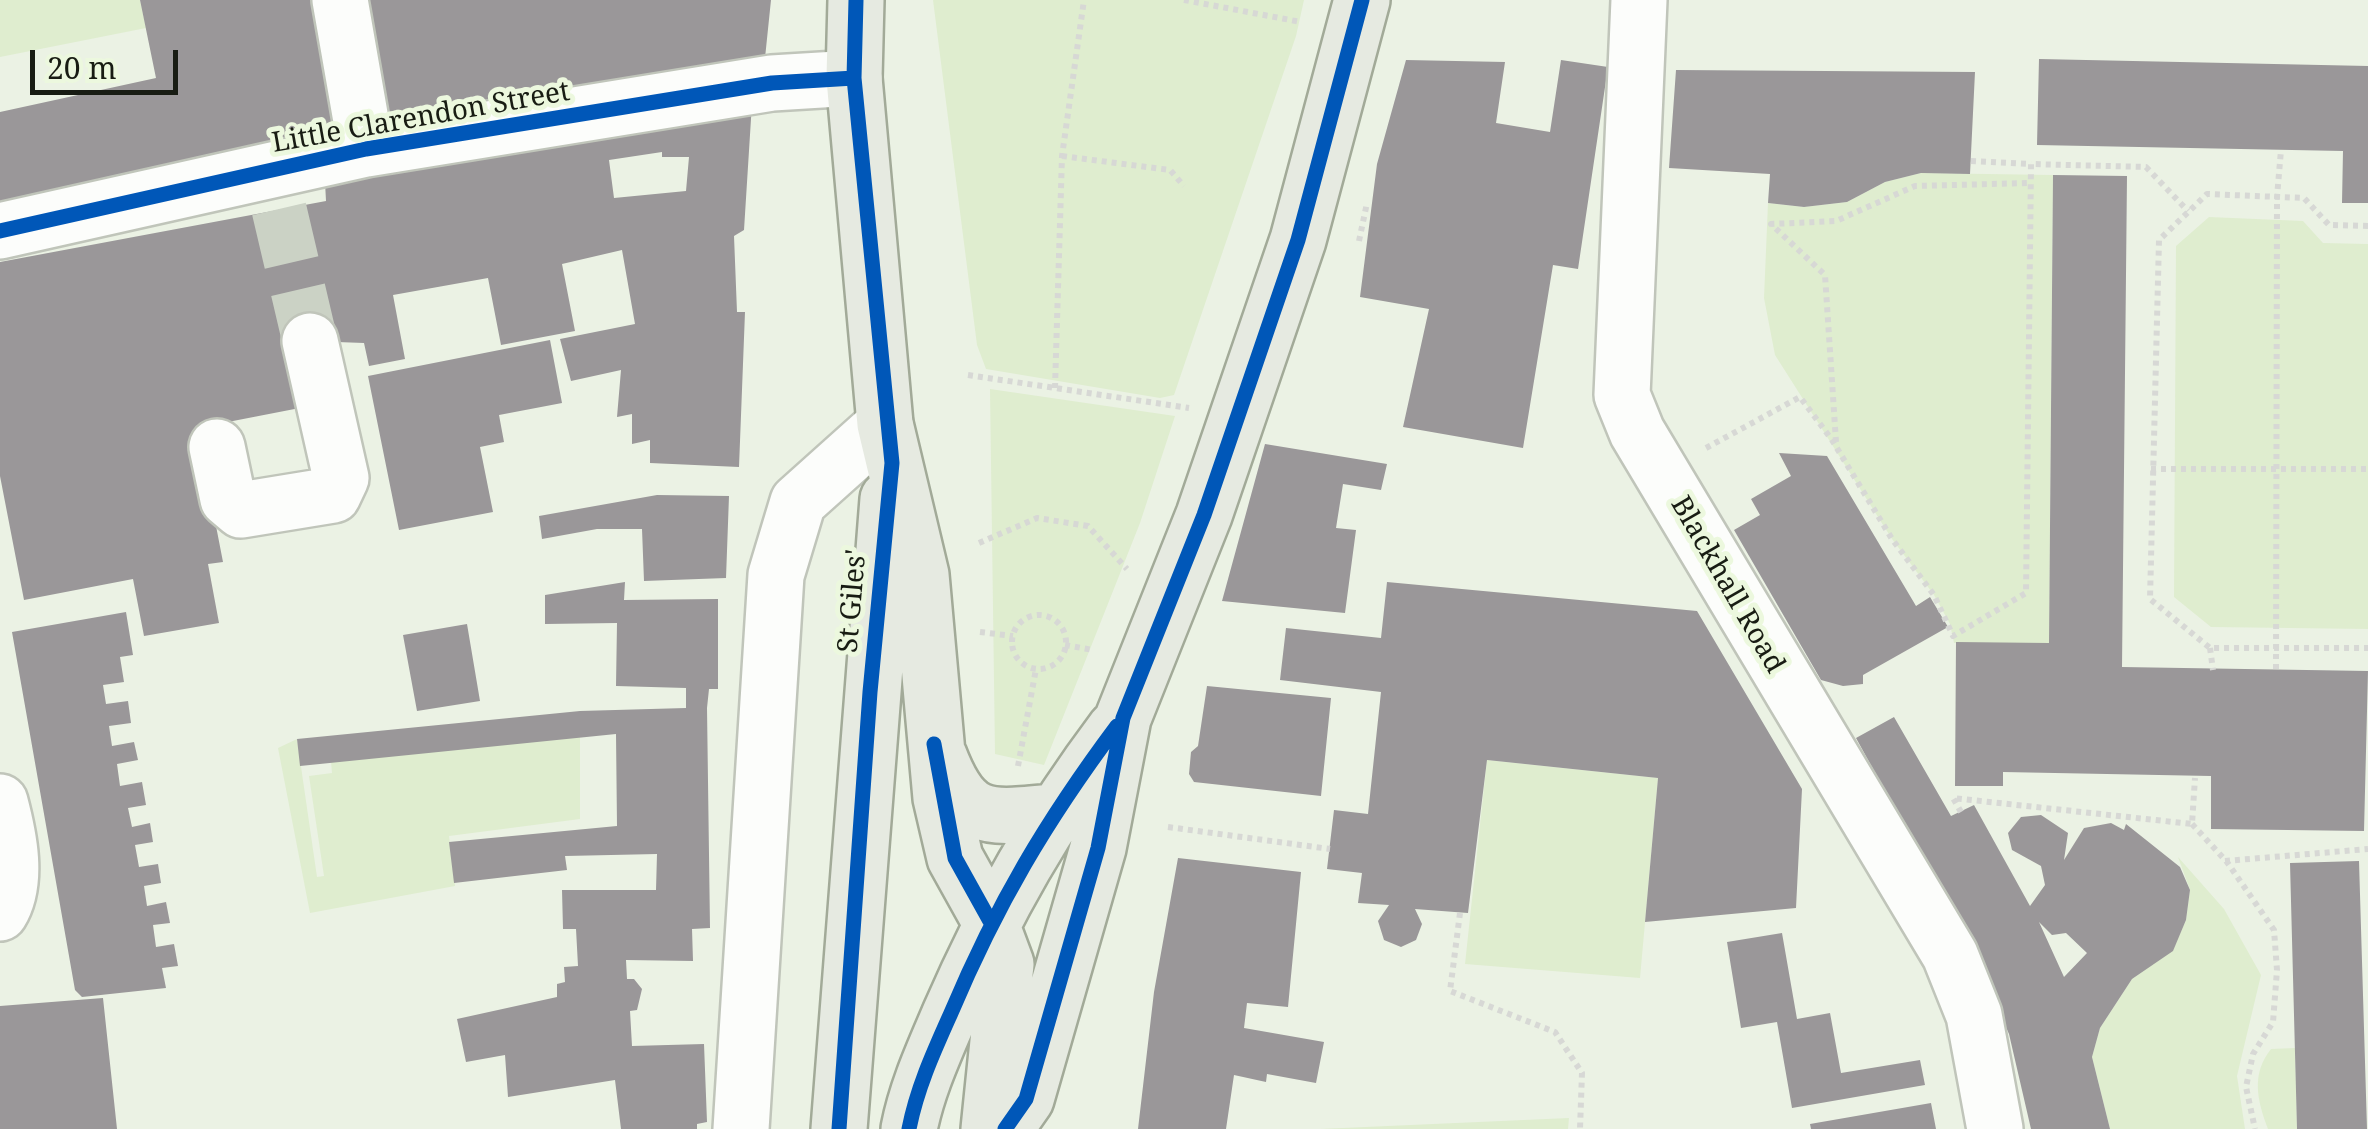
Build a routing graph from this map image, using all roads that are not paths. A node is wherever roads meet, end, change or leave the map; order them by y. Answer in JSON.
{"nodes":[{"id":1,"x":340,"y":0,"type":"edge"},
{"id":2,"x":856,"y":0,"type":"edge"},
{"id":3,"x":1362,"y":0,"type":"edge"},
{"id":4,"x":1639,"y":0,"type":"edge"},
{"id":5,"x":854,"y":78,"type":"junction"},
{"id":6,"x":366,"y":149,"type":"junction"},
{"id":7,"x":0,"y":231,"type":"edge"},
{"id":8,"x":310,"y":342,"type":"tunnel mouth"},
{"id":9,"x":888,"y":443,"type":"junction"},
{"id":10,"x":217,"y":447,"type":"dead end"},
{"id":11,"x":1123,"y":718,"type":"junction"},
{"id":12,"x":934,"y":744,"type":"junction"},
{"id":13,"x":1034,"y":798,"type":"junction"},
{"id":14,"x":0,"y":802,"type":"edge"},
{"id":15,"x":0,"y":914,"type":"edge"},
{"id":16,"x":990,"y":921,"type":"junction"},
{"id":17,"x":741,"y":1129,"type":"edge"},
{"id":18,"x":839,"y":1129,"type":"edge"},
{"id":19,"x":908,"y":1129,"type":"edge"},
{"id":20,"x":988,"y":1129,"type":"edge"},
{"id":21,"x":1005,"y":1129,"type":"edge"},
{"id":22,"x":1995,"y":1129,"type":"edge"}],
"edges":[{"from":1,"to":6,"type":"street"},
{"from":2,"to":5,"type":"main road","name":"St Giles'"},
{"from":3,"to":11,"type":"main road"},
{"from":4,"to":22,"type":"street","name":"Blackhall Road"},
{"from":5,"to":6,"type":"street","name":"Little Clarendon Street"},
{"from":5,"to":9,"type":"main road","name":"St Giles'"},
{"from":6,"to":7,"type":"street","name":"Little Clarendon Street"},
{"from":8,"to":10,"type":"street"},
{"from":9,"to":12,"type":"main road","name":"St Giles'"},
{"from":9,"to":17,"type":"street"},
{"from":9,"to":18,"type":"main road","name":"St Giles'"},
{"from":11,"to":13,"type":"main road"},
{"from":11,"to":21,"type":"main road"},
{"from":12,"to":13,"type":"main road"},
{"from":12,"to":16,"type":"main road","name":"St Giles'"},
{"from":13,"to":16,"type":"main road"},
{"from":14,"to":15,"type":"street"},
{"from":16,"to":19,"type":"main road"},
{"from":16,"to":20,"type":"main road","name":"St Giles'"}]}
